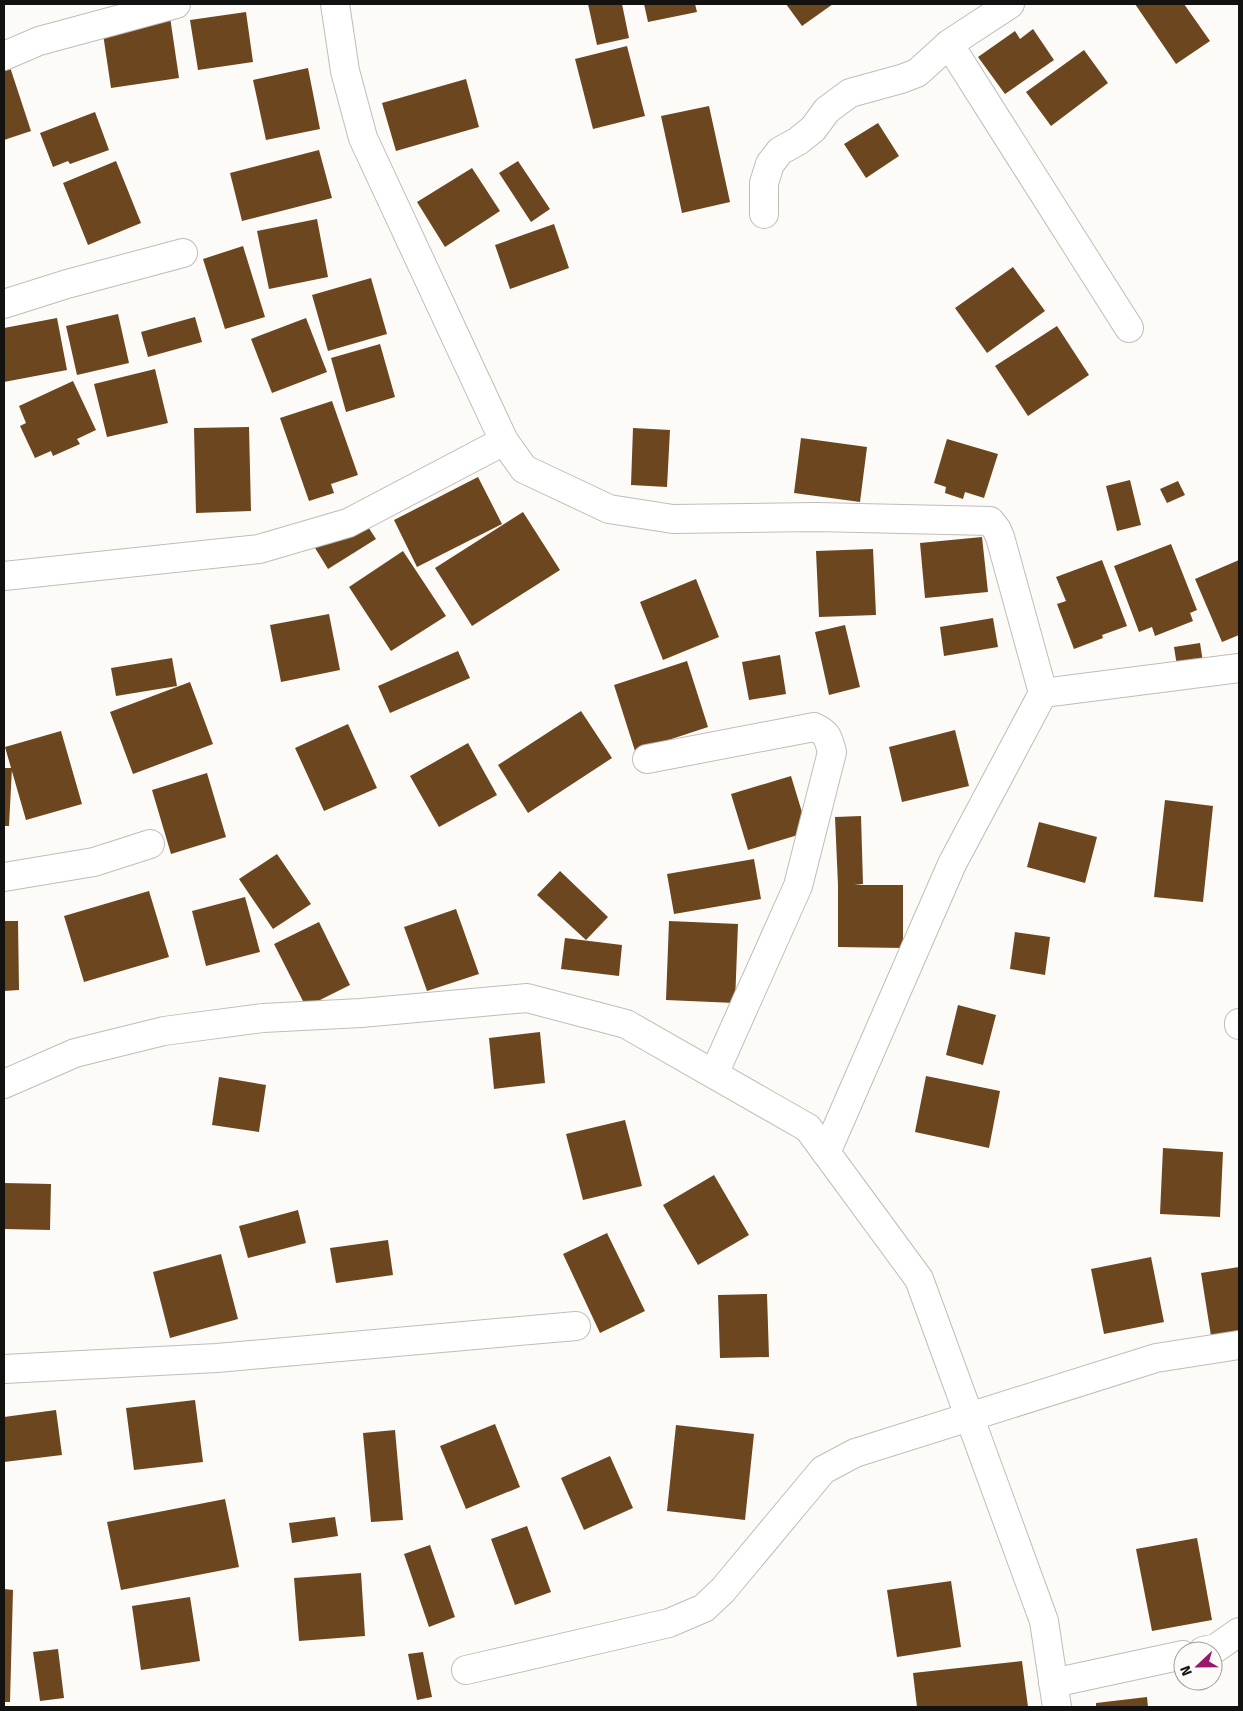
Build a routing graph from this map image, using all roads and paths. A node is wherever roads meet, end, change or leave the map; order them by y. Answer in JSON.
{"nodes":[{"id":1,"x":176,"y":4,"type":"edge"},
{"id":2,"x":335,"y":4,"type":"edge"},
{"id":3,"x":1010,"y":4,"type":"edge"},
{"id":4,"x":949,"y":44,"type":"junction"},
{"id":5,"x":4,"y":56,"type":"edge"},
{"id":6,"x":764,"y":214,"type":"dead end"},
{"id":7,"x":183,"y":253,"type":"dead end"},
{"id":8,"x":4,"y":304,"type":"edge"},
{"id":9,"x":1129,"y":328,"type":"dead end"},
{"id":10,"x":504,"y":442,"type":"junction"},
{"id":11,"x":4,"y":576,"type":"edge"},
{"id":12,"x":1239,"y":668,"type":"edge"},
{"id":13,"x":1043,"y":693,"type":"junction"},
{"id":14,"x":647,"y":759,"type":"dead end"},
{"id":15,"x":150,"y":844,"type":"dead end"},
{"id":16,"x":4,"y":877,"type":"edge"},
{"id":17,"x":714,"y":1074,"type":"junction"},
{"id":18,"x":4,"y":1084,"type":"edge"},
{"id":19,"x":826,"y":1153,"type":"junction"},
{"id":20,"x":576,"y":1326,"type":"dead end"},
{"id":21,"x":1239,"y":1345,"type":"edge"},
{"id":22,"x":4,"y":1369,"type":"edge"},
{"id":23,"x":970,"y":1417,"type":"junction"},
{"id":24,"x":1239,"y":1632,"type":"edge"},
{"id":25,"x":1223,"y":1643,"type":"edge"},
{"id":26,"x":1173,"y":1658,"type":"edge"},
{"id":27,"x":466,"y":1670,"type":"dead end"},
{"id":28,"x":1055,"y":1695,"type":"edge"}],
"edges":[{"from":1,"to":5,"type":"street"},
{"from":2,"to":10,"type":"street"},
{"from":3,"to":4,"type":"street"},
{"from":4,"to":6,"type":"street"},
{"from":4,"to":9,"type":"street"},
{"from":7,"to":8,"type":"street"},
{"from":10,"to":11,"type":"street"},
{"from":10,"to":13,"type":"street"},
{"from":12,"to":13,"type":"street"},
{"from":13,"to":19,"type":"street"},
{"from":14,"to":17,"type":"street"},
{"from":15,"to":16,"type":"street"},
{"from":17,"to":18,"type":"street"},
{"from":17,"to":19,"type":"street"},
{"from":19,"to":23,"type":"street"},
{"from":20,"to":22,"type":"street"},
{"from":21,"to":23,"type":"street"},
{"from":23,"to":27,"type":"street"},
{"from":23,"to":28,"type":"street"},
{"from":24,"to":25,"type":"street"},
{"from":26,"to":28,"type":"street"}]}
